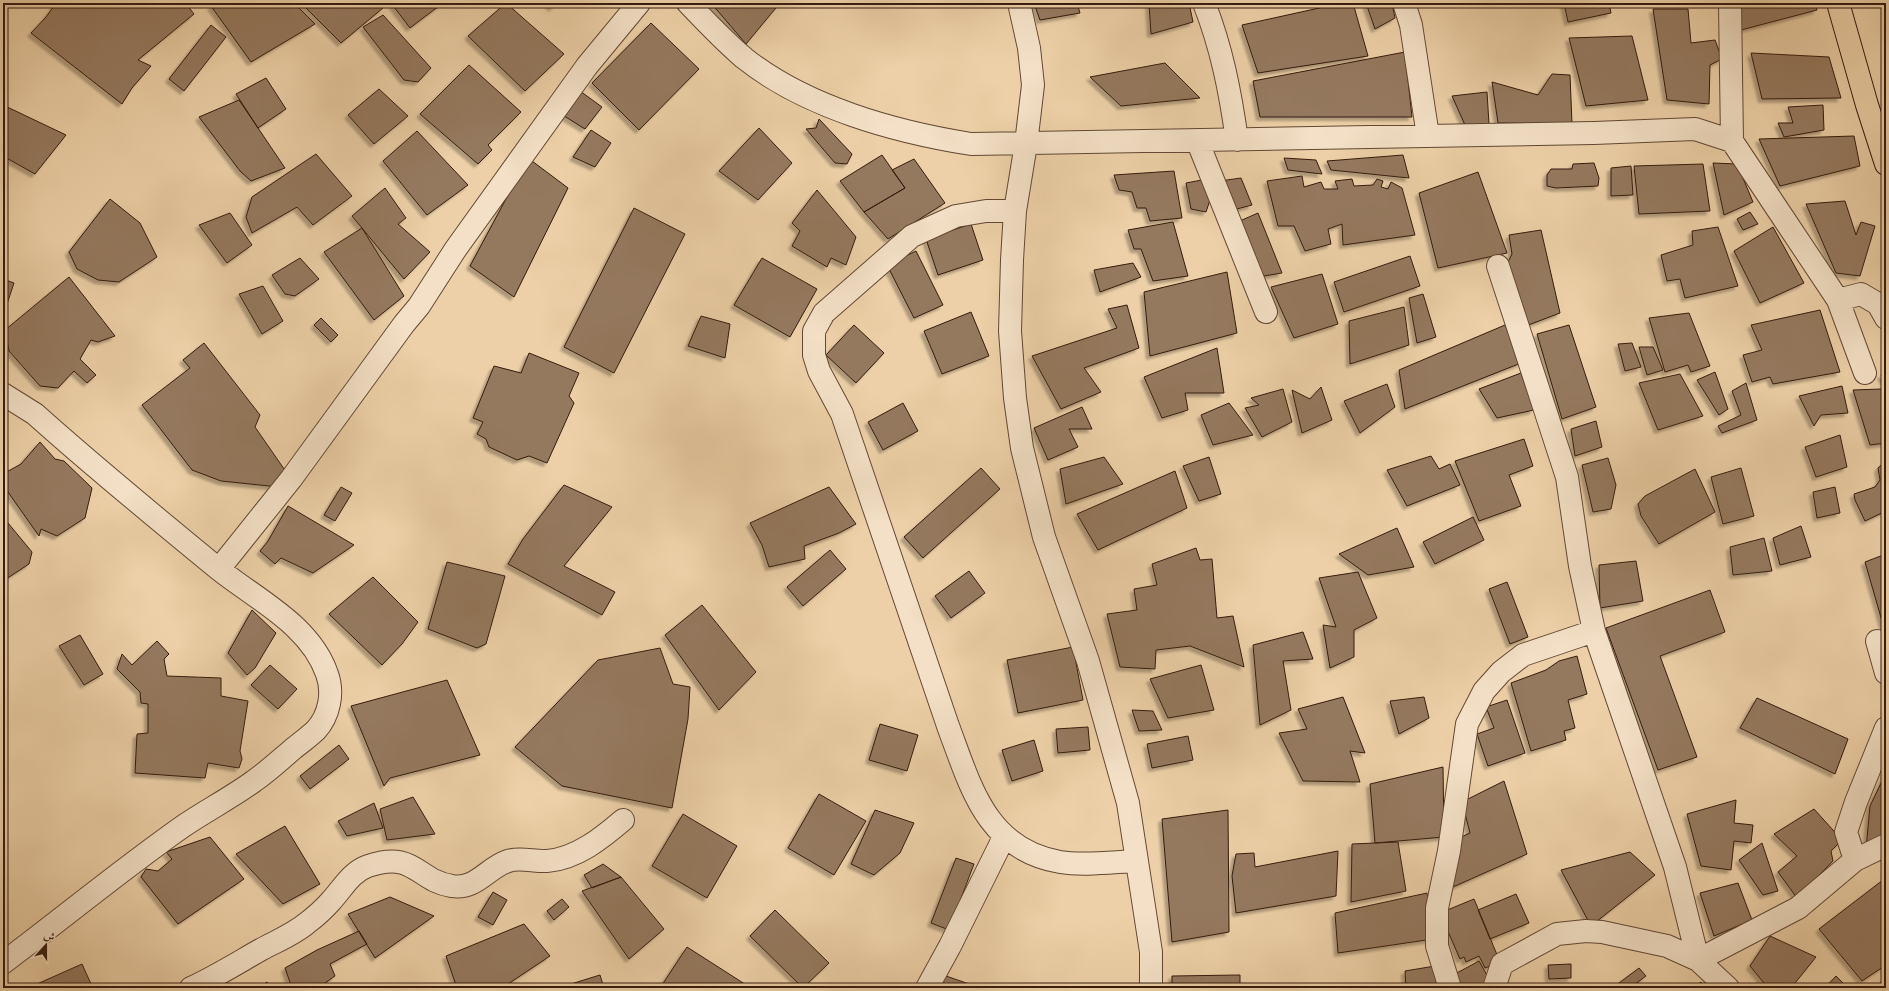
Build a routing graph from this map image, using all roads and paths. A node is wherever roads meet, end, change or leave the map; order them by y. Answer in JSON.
{"nodes":[{"id":1,"x":639,"y":3,"type":"edge"},
{"id":2,"x":688,"y":3,"type":"edge"},
{"id":3,"x":1019,"y":3,"type":"edge"},
{"id":4,"x":1204,"y":3,"type":"edge"},
{"id":5,"x":1404,"y":3,"type":"edge"},
{"id":6,"x":1730,"y":3,"type":"edge"},
{"id":7,"x":1838,"y":3,"type":"edge"},
{"id":8,"x":1428,"y":136,"type":"junction"},
{"id":9,"x":1197,"y":140,"type":"junction"},
{"id":10,"x":1237,"y":140,"type":"junction"},
{"id":11,"x":1732,"y":141,"type":"junction"},
{"id":12,"x":1026,"y":144,"type":"junction"},
{"id":13,"x":1886,"y":164,"type":"edge"},
{"id":14,"x":1014,"y":211,"type":"junction"},
{"id":15,"x":1498,"y":266,"type":"dead end"},
{"id":16,"x":1838,"y":300,"type":"junction"},
{"id":17,"x":1266,"y":312,"type":"dead end"},
{"id":18,"x":1886,"y":318,"type":"edge"},
{"id":19,"x":1866,"y":372,"type":"dead end"},
{"id":20,"x":3,"y":394,"type":"edge"},
{"id":21,"x":219,"y":569,"type":"junction"},
{"id":22,"x":1594,"y":632,"type":"junction"},
{"id":23,"x":1877,"y":641,"type":"dead end"},
{"id":24,"x":1886,"y":673,"type":"edge"},
{"id":25,"x":1886,"y":728,"type":"edge"},
{"id":26,"x":623,"y":820,"type":"dead end"},
{"id":27,"x":1004,"y":837,"type":"junction"},
{"id":28,"x":1886,"y":845,"type":"edge"},
{"id":29,"x":1855,"y":860,"type":"junction"},
{"id":30,"x":1136,"y":861,"type":"junction"},
{"id":31,"x":1698,"y":960,"type":"junction"},
{"id":32,"x":3,"y":962,"type":"edge"},
{"id":33,"x":191,"y":988,"type":"edge"},
{"id":34,"x":927,"y":988,"type":"edge"},
{"id":35,"x":1151,"y":988,"type":"edge"},
{"id":36,"x":1450,"y":988,"type":"edge"},
{"id":37,"x":1494,"y":988,"type":"edge"},
{"id":38,"x":1728,"y":988,"type":"edge"}],
"edges":[{"from":1,"to":21,"type":"street"},
{"from":2,"to":12,"type":"street"},
{"from":3,"to":12,"type":"street"},
{"from":4,"to":10,"type":"street"},
{"from":5,"to":8,"type":"street"},
{"from":6,"to":11,"type":"street"},
{"from":7,"to":13,"type":"main road"},
{"from":8,"to":10,"type":"street"},
{"from":8,"to":11,"type":"street"},
{"from":9,"to":10,"type":"street"},
{"from":9,"to":12,"type":"street"},
{"from":9,"to":17,"type":"street"},
{"from":11,"to":16,"type":"street"},
{"from":12,"to":14,"type":"street"},
{"from":14,"to":27,"type":"street"},
{"from":14,"to":30,"type":"street"},
{"from":15,"to":22,"type":"street"},
{"from":16,"to":18,"type":"street"},
{"from":16,"to":19,"type":"street"},
{"from":20,"to":21,"type":"street"},
{"from":21,"to":32,"type":"street"},
{"from":22,"to":31,"type":"street"},
{"from":22,"to":36,"type":"street"},
{"from":23,"to":24,"type":"street"},
{"from":25,"to":29,"type":"street"},
{"from":26,"to":33,"type":"street"},
{"from":27,"to":30,"type":"street"},
{"from":27,"to":34,"type":"street"},
{"from":28,"to":29,"type":"street"},
{"from":29,"to":31,"type":"street"},
{"from":30,"to":35,"type":"street"},
{"from":31,"to":37,"type":"street"},
{"from":31,"to":38,"type":"street"}]}
